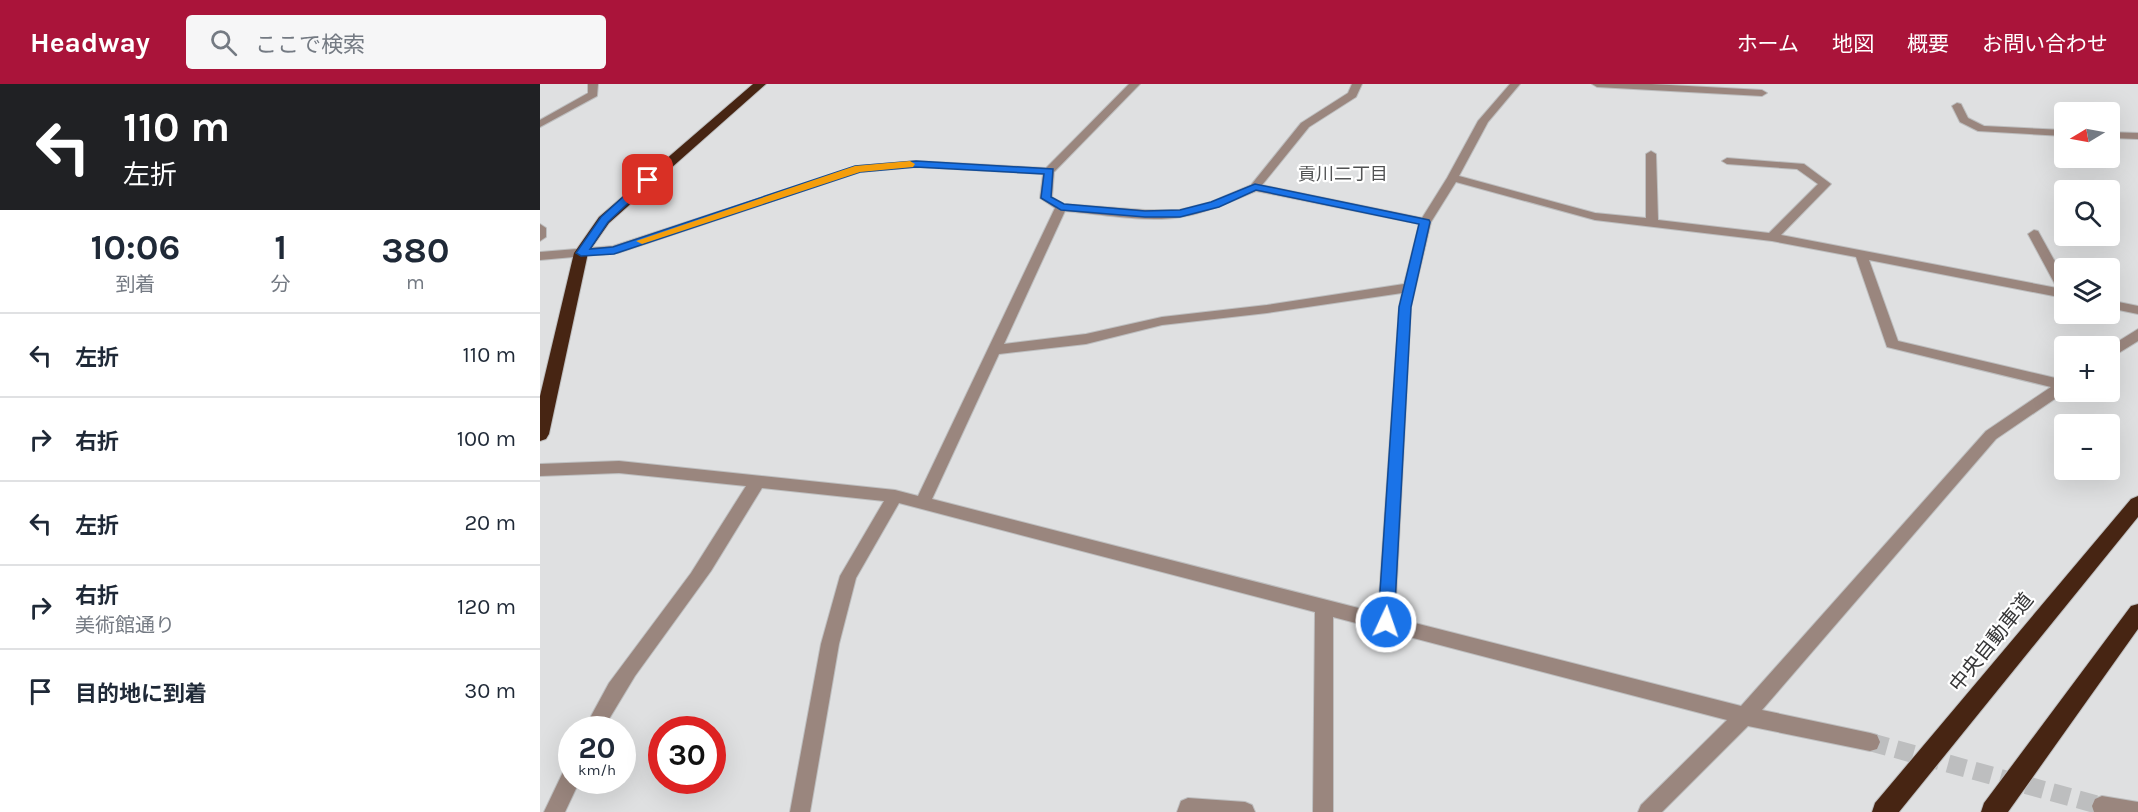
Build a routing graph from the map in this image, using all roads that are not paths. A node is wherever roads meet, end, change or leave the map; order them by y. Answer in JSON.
{"nodes":[{"id":1,"x":592,"y":84,"type":"edge"},
{"id":2,"x":760,"y":84,"type":"edge"},
{"id":3,"x":1136,"y":84,"type":"edge"},
{"id":4,"x":1357,"y":84,"type":"edge"},
{"id":5,"x":1515,"y":84,"type":"edge"},
{"id":6,"x":1597,"y":84,"type":"edge"},
{"id":7,"x":1762,"y":93,"type":"dead end"},
{"id":8,"x":1957,"y":106,"type":"dead end"},
{"id":9,"x":540,"y":124,"type":"edge"},
{"id":10,"x":2054,"y":133,"type":"edge"},
{"id":11,"x":2120,"y":135,"type":"edge"},
{"id":12,"x":2138,"y":136,"type":"edge"},
{"id":13,"x":1651,"y":154,"type":"dead end"},
{"id":14,"x":1727,"y":161,"type":"dead end"},
{"id":15,"x":1049,"y":171,"type":"junction"},
{"id":16,"x":1453,"y":178,"type":"junction"},
{"id":17,"x":1255,"y":187,"type":"junction"},
{"id":18,"x":1061,"y":207,"type":"junction"},
{"id":19,"x":1425,"y":222,"type":"junction"},
{"id":20,"x":1652,"y":222,"type":"junction"},
{"id":21,"x":540,"y":228,"type":"edge"},
{"id":22,"x":2034,"y":234,"type":"dead end"},
{"id":23,"x":540,"y":237,"type":"edge"},
{"id":24,"x":1772,"y":237,"type":"junction"},
{"id":25,"x":581,"y":253,"type":"junction"},
{"id":26,"x":540,"y":256,"type":"edge"},
{"id":27,"x":1862,"y":256,"type":"junction"},
{"id":28,"x":2054,"y":273,"type":"edge"},
{"id":29,"x":1408,"y":288,"type":"junction"},
{"id":30,"x":2054,"y":290,"type":"edge"},
{"id":31,"x":2120,"y":306,"type":"edge"},
{"id":32,"x":2138,"y":310,"type":"edge"},
{"id":33,"x":2138,"y":334,"type":"edge"},
{"id":34,"x":2120,"y":346,"type":"edge"},
{"id":35,"x":994,"y":350,"type":"junction"},
{"id":36,"x":2054,"y":383,"type":"edge"},
{"id":37,"x":2054,"y":392,"type":"edge"},
{"id":38,"x":540,"y":434,"type":"edge"},
{"id":39,"x":540,"y":470,"type":"edge"},
{"id":40,"x":758,"y":481,"type":"junction"},
{"id":41,"x":895,"y":496,"type":"junction"},
{"id":42,"x":922,"y":504,"type":"junction"},
{"id":43,"x":2138,"y":504,"type":"edge"},
{"id":44,"x":1324,"y":606,"type":"junction"},
{"id":45,"x":2138,"y":614,"type":"edge"},
{"id":46,"x":1386,"y":622,"type":"junction"},
{"id":47,"x":600,"y":716,"type":"edge"},
{"id":48,"x":1745,"y":716,"type":"junction"},
{"id":49,"x":1870,"y":742,"type":"tunnel mouth"},
{"id":50,"x":563,"y":794,"type":"edge"},
{"id":51,"x":2102,"y":806,"type":"dead end"},
{"id":52,"x":554,"y":812,"type":"edge"},
{"id":53,"x":800,"y":812,"type":"edge"},
{"id":54,"x":1187,"y":812,"type":"edge"},
{"id":55,"x":1245,"y":812,"type":"edge"},
{"id":56,"x":1323,"y":812,"type":"edge"},
{"id":57,"x":1648,"y":812,"type":"edge"},
{"id":58,"x":1884,"y":812,"type":"edge"},
{"id":59,"x":1993,"y":812,"type":"edge"},
{"id":60,"x":2138,"y":812,"type":"edge"}],
"edges":[{"from":1,"to":9,"type":"street"},
{"from":2,"to":25,"type":"highway"},
{"from":3,"to":15,"type":"street"},
{"from":4,"to":17,"type":"street"},
{"from":5,"to":16,"type":"street"},
{"from":6,"to":7,"type":"street"},
{"from":8,"to":10,"type":"street"},
{"from":11,"to":12,"type":"street"},
{"from":13,"to":20,"type":"street"},
{"from":14,"to":24,"type":"street"},
{"from":15,"to":18,"type":"street"},
{"from":15,"to":25,"type":"street"},
{"from":16,"to":19,"type":"street"},
{"from":16,"to":20,"type":"street"},
{"from":17,"to":18,"type":"street"},
{"from":17,"to":19,"type":"street"},
{"from":18,"to":35,"type":"street"},
{"from":19,"to":29,"type":"street"},
{"from":20,"to":24,"type":"street"},
{"from":21,"to":23,"type":"street"},
{"from":22,"to":28,"type":"street"},
{"from":24,"to":27,"type":"street"},
{"from":25,"to":26,"type":"street"},
{"from":25,"to":38,"type":"highway"},
{"from":27,"to":30,"type":"street"},
{"from":27,"to":36,"type":"street"},
{"from":29,"to":35,"type":"street"},
{"from":29,"to":46,"type":"street"},
{"from":31,"to":32,"type":"street"},
{"from":33,"to":34,"type":"street"},
{"from":35,"to":42,"type":"street"},
{"from":37,"to":48,"type":"street"},
{"from":39,"to":40,"type":"street"},
{"from":40,"to":41,"type":"street"},
{"from":40,"to":47,"type":"street"},
{"from":41,"to":42,"type":"street"},
{"from":41,"to":53,"type":"street"},
{"from":42,"to":44,"type":"street"},
{"from":43,"to":58,"type":"highway","name":"中央自動車道"},
{"from":44,"to":46,"type":"street"},
{"from":44,"to":56,"type":"street"},
{"from":45,"to":59,"type":"highway"},
{"from":46,"to":48,"type":"street"},
{"from":48,"to":49,"type":"street"},
{"from":48,"to":57,"type":"street"},
{"from":50,"to":52,"type":"street"},
{"from":51,"to":60,"type":"street"},
{"from":54,"to":55,"type":"street"}]}
